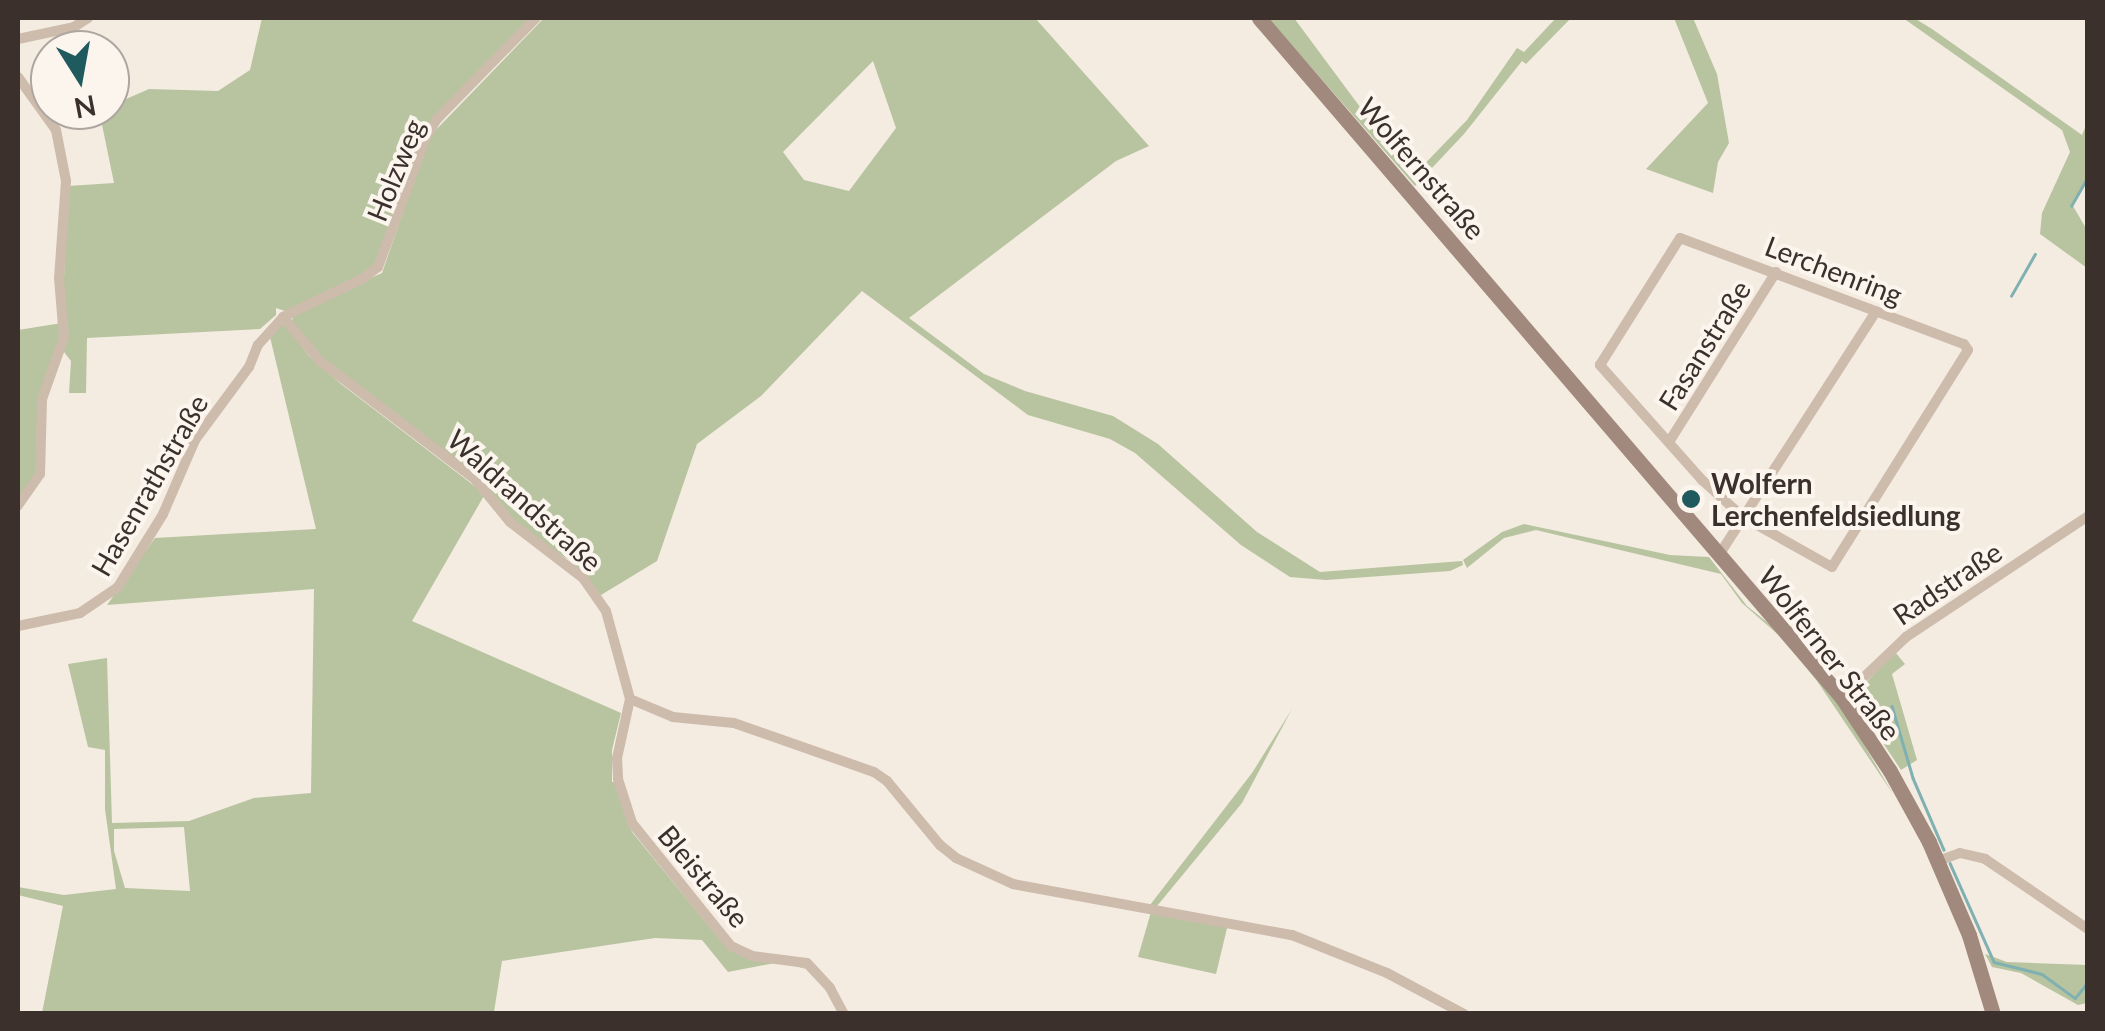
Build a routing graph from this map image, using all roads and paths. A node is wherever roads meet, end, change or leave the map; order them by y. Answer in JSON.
{"nodes":[{"id":1,"x":88,"y":18,"type":"edge"},
{"id":2,"x":536,"y":18,"type":"edge"},
{"id":3,"x":1259,"y":18,"type":"edge"},
{"id":4,"x":18,"y":39,"type":"edge"},
{"id":5,"x":18,"y":77,"type":"edge"},
{"id":6,"x":1776,"y":272,"type":"junction"},
{"id":7,"x":1876,"y":311,"type":"junction"},
{"id":8,"x":283,"y":317,"type":"junction"},
{"id":9,"x":1548,"y":351,"type":"joint"},
{"id":10,"x":1670,"y":442,"type":"junction"},
{"id":11,"x":18,"y":506,"type":"edge"},
{"id":12,"x":2088,"y":516,"type":"edge"},
{"id":13,"x":1743,"y":517,"type":"junction"},
{"id":14,"x":1719,"y":555,"type":"junction"},
{"id":15,"x":18,"y":626,"type":"edge"},
{"id":16,"x":1842,"y":698,"type":"junction"},
{"id":17,"x":630,"y":699,"type":"junction"},
{"id":18,"x":1938,"y":862,"type":"junction"},
{"id":19,"x":2088,"y":929,"type":"edge"},
{"id":20,"x":844,"y":1014,"type":"edge"},
{"id":21,"x":1464,"y":1014,"type":"edge"},
{"id":22,"x":1993,"y":1014,"type":"edge"}],
"edges":[{"from":1,"to":4,"type":"street"},
{"from":2,"to":8,"type":"street","name":"Holzweg"},
{"from":3,"to":9,"type":"main road","name":"Wolfernstraße"},
{"from":5,"to":11,"type":"street"},
{"from":6,"to":7,"type":"street","name":"Lerchenring"},
{"from":6,"to":10,"type":"street","name":"Fasanstraße"},
{"from":6,"to":10,"type":"street","name":"Lerchenring"},
{"from":7,"to":13,"type":"street"},
{"from":7,"to":13,"type":"street","name":"Lerchenring"},
{"from":8,"to":15,"type":"street","name":"Hasenrathstraße"},
{"from":8,"to":17,"type":"street","name":"Waldrandstraße"},
{"from":9,"to":14,"type":"main road","name":"Wolferner Straße"},
{"from":10,"to":13,"type":"street","name":"Lerchenring"},
{"from":12,"to":16,"type":"street","name":"Radstraße"},
{"from":13,"to":14,"type":"street"},
{"from":14,"to":16,"type":"main road","name":"Wolferner Straße"},
{"from":16,"to":18,"type":"main road","name":"Wolferner Straße"},
{"from":17,"to":20,"type":"street","name":"Bleistraße"},
{"from":17,"to":21,"type":"street"},
{"from":18,"to":19,"type":"street"},
{"from":18,"to":22,"type":"main road","name":"Wolferner Straße"}]}
